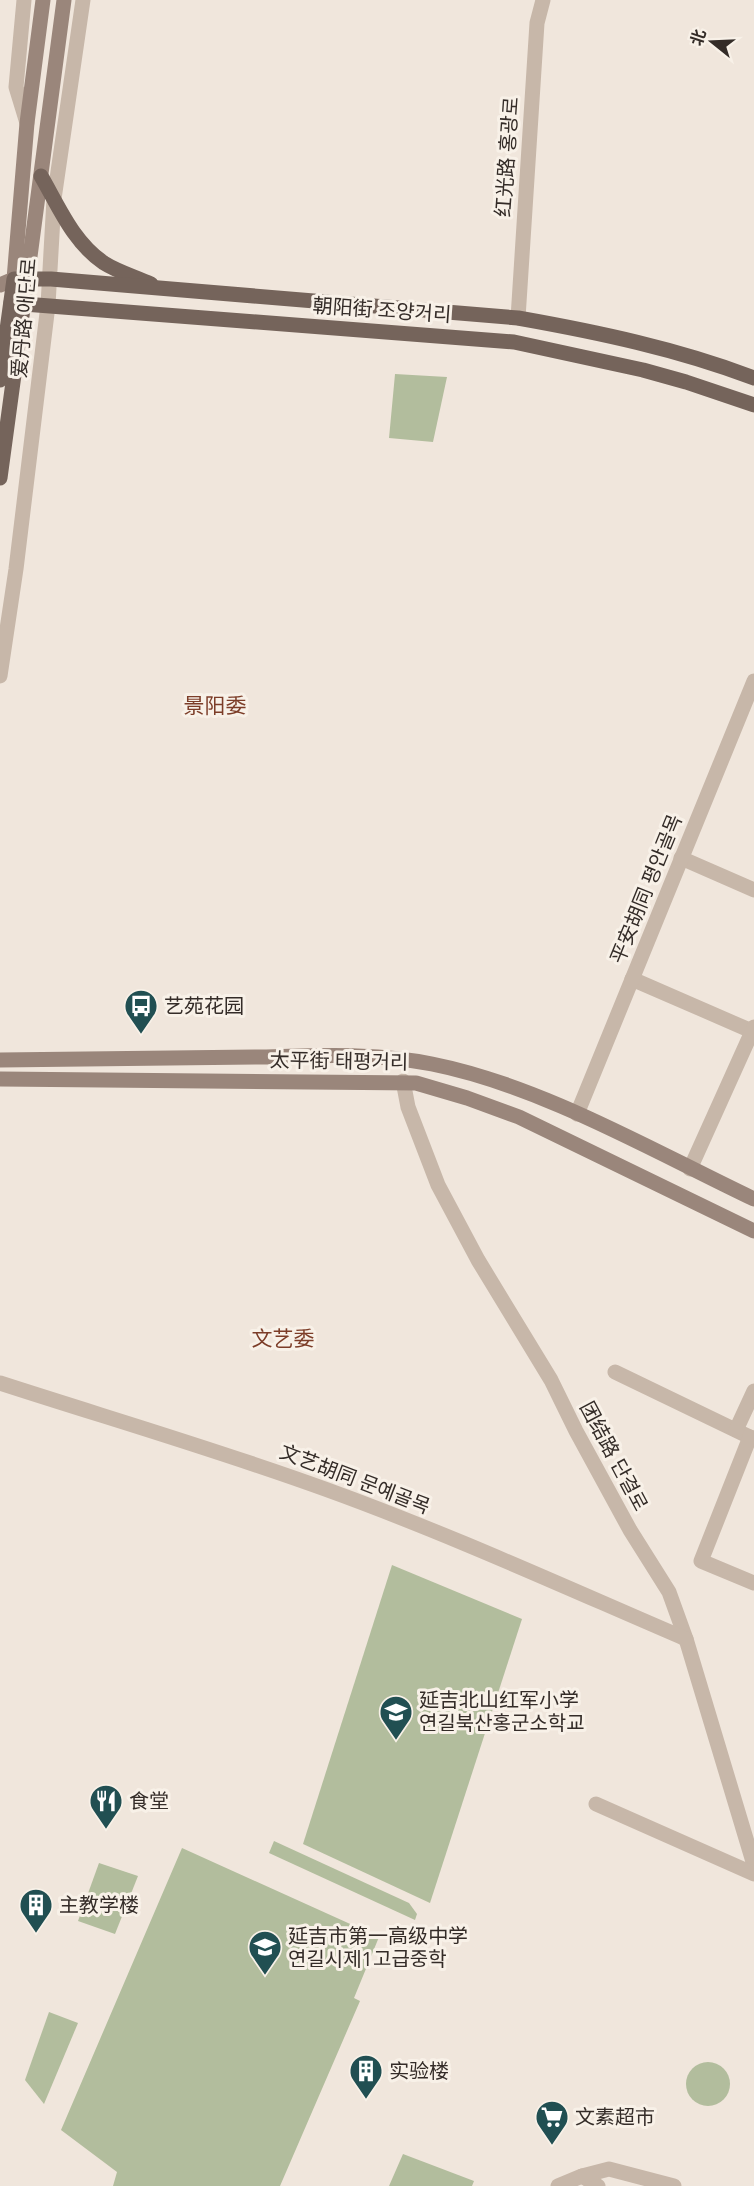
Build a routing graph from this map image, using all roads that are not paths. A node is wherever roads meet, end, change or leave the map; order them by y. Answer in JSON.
{"nodes":[{"id":1,"x":24,"y":0,"type":"edge"},
{"id":2,"x":43,"y":0,"type":"edge"},
{"id":3,"x":64,"y":0,"type":"edge"},
{"id":4,"x":83,"y":0,"type":"edge"},
{"id":5,"x":543,"y":0,"type":"edge"},
{"id":6,"x":27,"y":123,"type":"junction"},
{"id":7,"x":41,"y":176,"type":"junction"},
{"id":8,"x":54,"y":199,"type":"junction"},
{"id":9,"x":51,"y":279,"type":"junction"},
{"id":10,"x":14,"y":281,"type":"edge"},
{"id":11,"x":162,"y":289,"type":"junction"},
{"id":12,"x":12,"y":301,"type":"edge"},
{"id":13,"x":48,"y":305,"type":"junction"},
{"id":14,"x":518,"y":318,"type":"junction"},
{"id":15,"x":0,"y":327,"type":"edge"},
{"id":16,"x":754,"y":378,"type":"edge"},
{"id":17,"x":0,"y":380,"type":"edge"},
{"id":18,"x":754,"y":405,"type":"edge"},
{"id":19,"x":0,"y":478,"type":"edge"},
{"id":20,"x":0,"y":676,"type":"edge"},
{"id":21,"x":754,"y":681,"type":"edge"},
{"id":22,"x":681,"y":858,"type":"junction"},
{"id":23,"x":754,"y":890,"type":"edge"},
{"id":24,"x":632,"y":979,"type":"junction"},
{"id":25,"x":754,"y":1030,"type":"edge"},
{"id":26,"x":0,"y":1060,"type":"edge"},
{"id":27,"x":0,"y":1079,"type":"edge"},
{"id":28,"x":403,"y":1081,"type":"junction"},
{"id":29,"x":577,"y":1114,"type":"junction"},
{"id":30,"x":690,"y":1169,"type":"junction"},
{"id":31,"x":754,"y":1199,"type":"edge"},
{"id":32,"x":754,"y":1231,"type":"edge"},
{"id":33,"x":615,"y":1372,"type":"dead end"},
{"id":34,"x":0,"y":1383,"type":"edge"},
{"id":35,"x":754,"y":1391,"type":"edge"},
{"id":36,"x":746,"y":1435,"type":"edge"},
{"id":37,"x":754,"y":1583,"type":"edge"},
{"id":38,"x":686,"y":1639,"type":"junction"},
{"id":39,"x":596,"y":1804,"type":"dead end"},
{"id":40,"x":754,"y":1865,"type":"edge"},
{"id":41,"x":754,"y":1874,"type":"edge"},
{"id":42,"x":582,"y":2176,"type":"junction"},
{"id":43,"x":558,"y":2186,"type":"edge"},
{"id":44,"x":598,"y":2186,"type":"edge"},
{"id":45,"x":674,"y":2186,"type":"edge"}],
"edges":[{"from":1,"to":6,"type":"street","name":"爱丹路 애단로"},
{"from":2,"to":6,"type":"main road","name":"爱丹路 애단로"},
{"from":3,"to":7,"type":"main road","name":"爱丹路 애단로"},
{"from":4,"to":8,"type":"street","name":"爱丹路 애단로"},
{"from":5,"to":14,"type":"street","name":"红光路 홍광로"},
{"from":6,"to":10,"type":"main road","name":"爱丹路 애단로"},
{"from":7,"to":8,"type":"main road"},
{"from":7,"to":10,"type":"main road","name":"爱丹路 애단로"},
{"from":8,"to":9,"type":"street","name":"爱丹路 애단로"},
{"from":8,"to":11,"type":"main road"},
{"from":9,"to":10,"type":"main road","name":"朝阳街 조양거리"},
{"from":9,"to":11,"type":"main road","name":"朝阳街 조양거리"},
{"from":9,"to":13,"type":"street","name":"爱丹路 애단로"},
{"from":10,"to":12,"type":"main road","name":"爱丹路 애단로"},
{"from":11,"to":14,"type":"main road","name":"朝阳街 조양거리"},
{"from":12,"to":13,"type":"main road","name":"朝阳街 조양거리"},
{"from":12,"to":15,"type":"street","name":"爱丹路 애단로"},
{"from":12,"to":17,"type":"main road","name":"爱丹路 애단로"},
{"from":12,"to":19,"type":"main road","name":"爱丹路 애단로"},
{"from":13,"to":18,"type":"main road","name":"朝阳街 조양거리"},
{"from":13,"to":20,"type":"street","name":"爱丹路 애단로"},
{"from":14,"to":16,"type":"main road","name":"朝阳街 조양거리"},
{"from":21,"to":22,"type":"street","name":"平安胡同 평안골목"},
{"from":22,"to":23,"type":"street"},
{"from":22,"to":24,"type":"street","name":"平安胡同 평안골목"},
{"from":24,"to":25,"type":"street"},
{"from":24,"to":29,"type":"street","name":"平安胡同 평안골목"},
{"from":25,"to":30,"type":"street"},
{"from":26,"to":29,"type":"main road","name":"太平街 태평거리"},
{"from":27,"to":28,"type":"main road","name":"太平街 태평거리"},
{"from":28,"to":32,"type":"main road","name":"太平街 태평거리"},
{"from":28,"to":38,"type":"street","name":"团结路 단결로"},
{"from":29,"to":30,"type":"main road","name":"太平街 태평거리"},
{"from":30,"to":31,"type":"main road","name":"太平街 태평거리"},
{"from":33,"to":36,"type":"street"},
{"from":34,"to":38,"type":"street","name":"文艺胡同 문예골목"},
{"from":35,"to":36,"type":"street"},
{"from":36,"to":37,"type":"street"},
{"from":38,"to":40,"type":"street","name":"团结路 단결로"},
{"from":39,"to":41,"type":"street"},
{"from":42,"to":43,"type":"street"},
{"from":42,"to":44,"type":"street"},
{"from":42,"to":45,"type":"street"}]}
